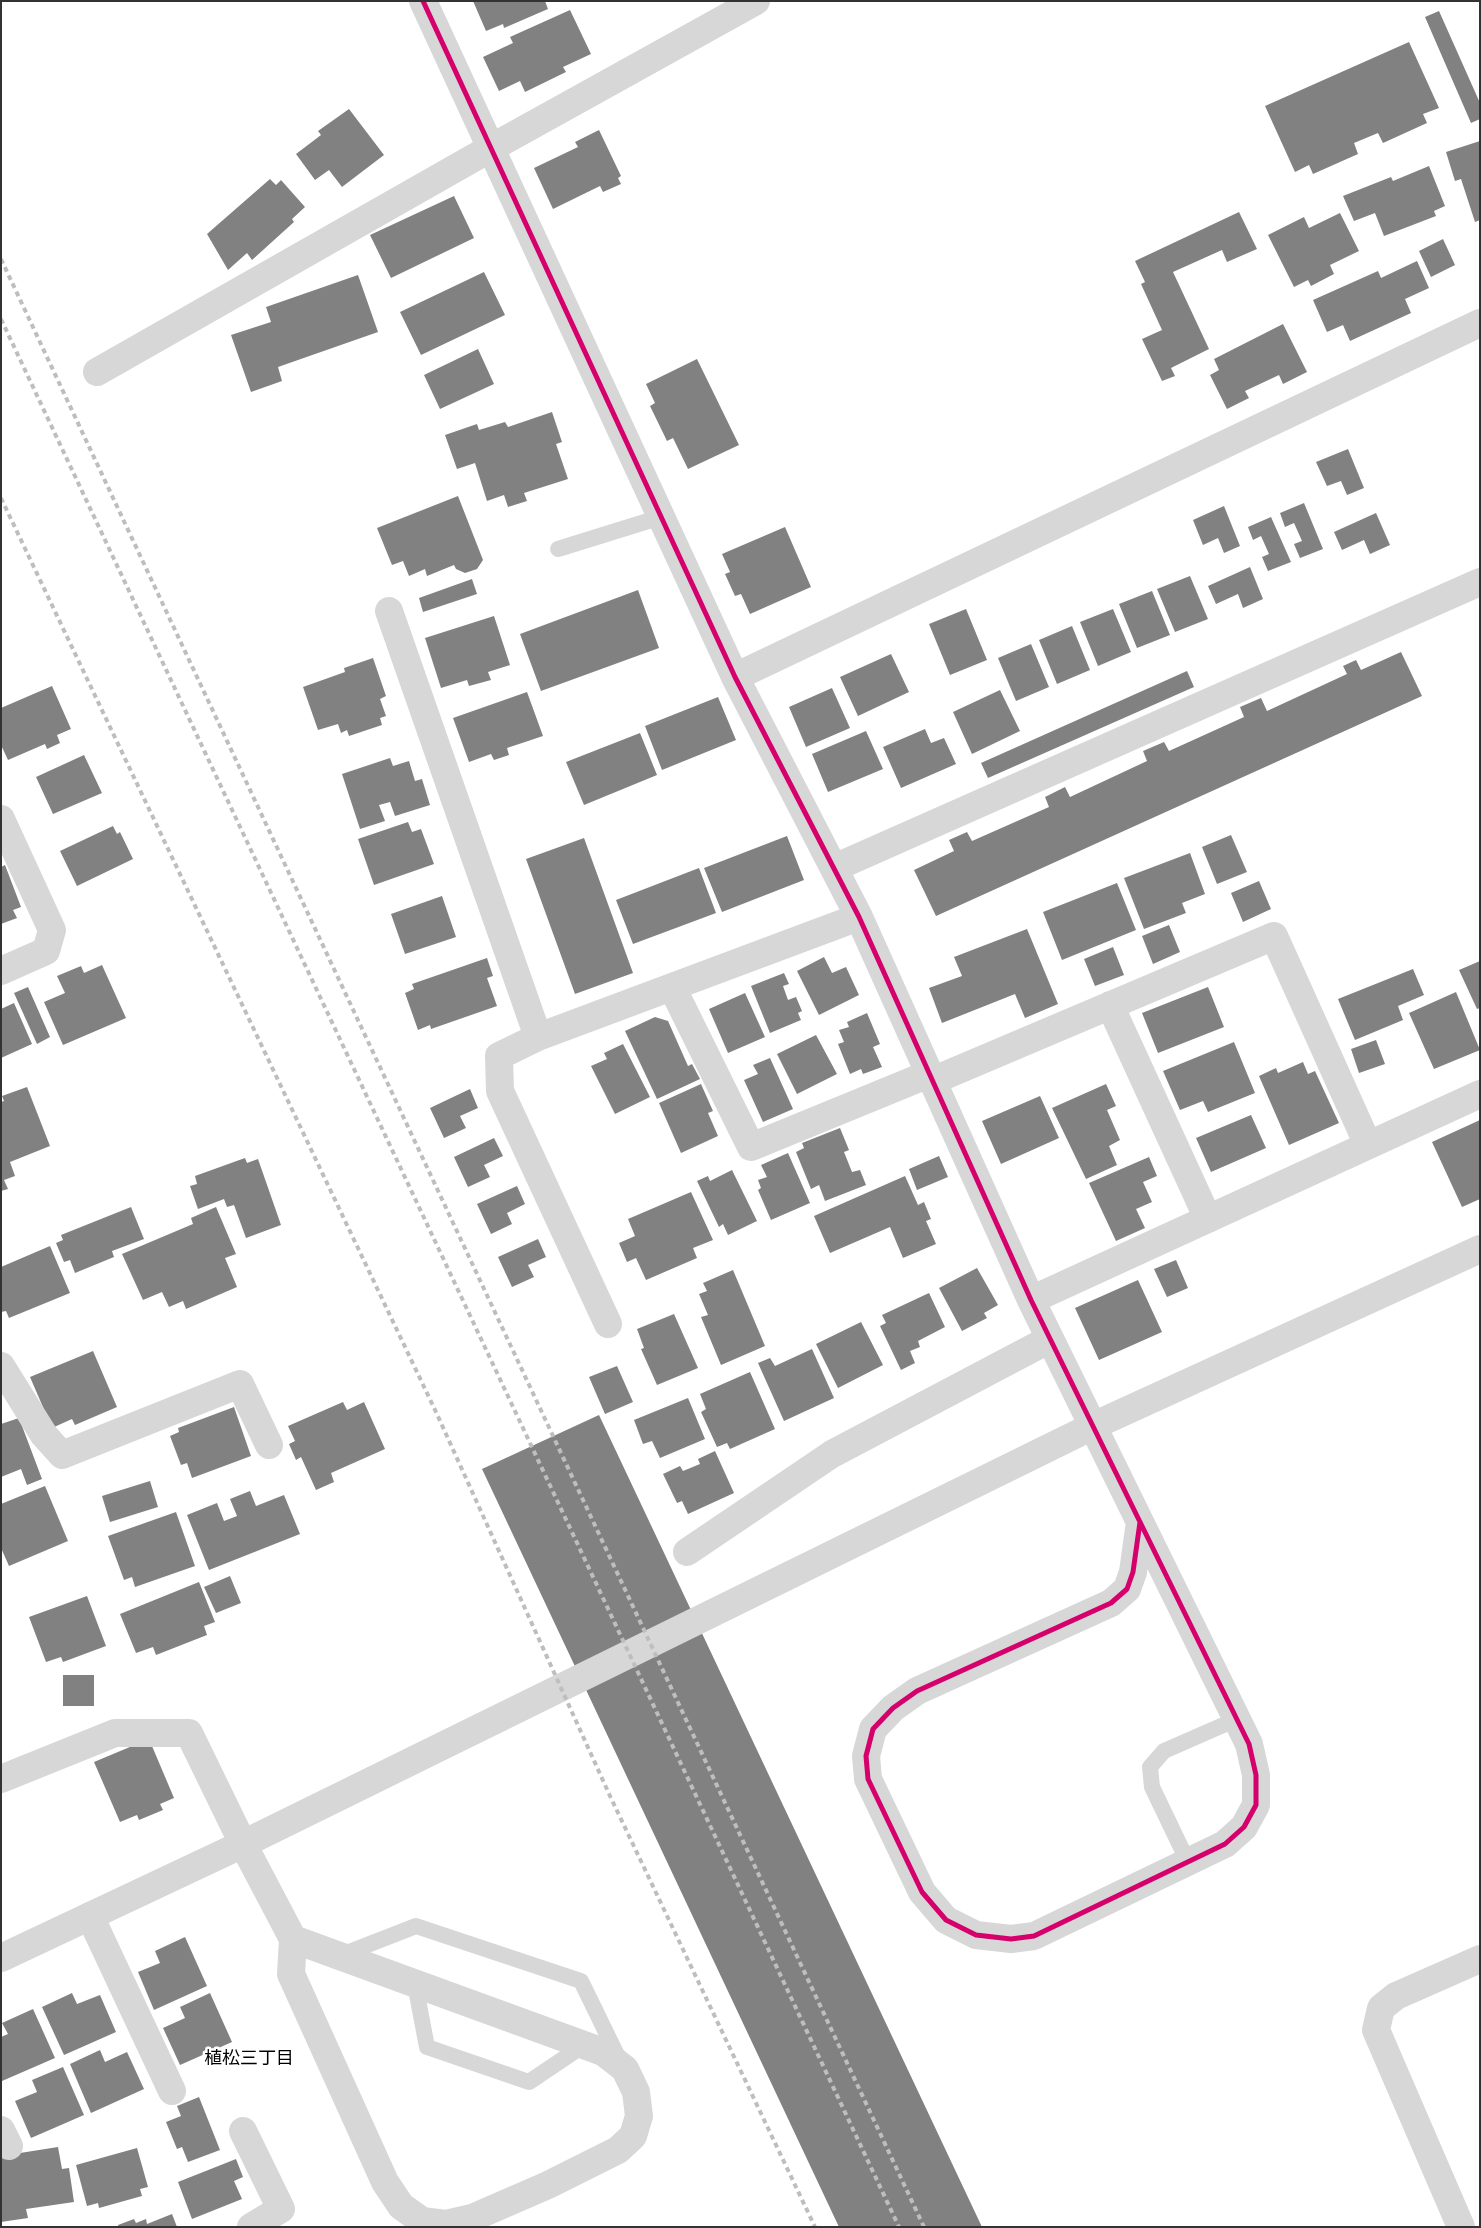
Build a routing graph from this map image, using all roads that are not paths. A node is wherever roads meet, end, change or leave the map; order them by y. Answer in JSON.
{"nodes":[{"id":1,"x":423,"y":1,"type":"edge"},
{"id":2,"x":756,"y":1,"type":"edge"},
{"id":3,"x":491,"y":148,"type":"junction"},
{"id":4,"x":1480,"y":323,"type":"edge"},
{"id":5,"x":97,"y":372,"type":"dead end"},
{"id":6,"x":661,"y":517,"type":"junction"},
{"id":7,"x":558,"y":548,"type":"dead end"},
{"id":8,"x":1480,"y":582,"type":"edge"},
{"id":9,"x":389,"y":611,"type":"dead end"},
{"id":10,"x":735,"y":677,"type":"junction"},
{"id":11,"x":1,"y":819,"type":"edge"},
{"id":12,"x":834,"y":868,"type":"junction"},
{"id":13,"x":859,"y":917,"type":"junction"},
{"id":14,"x":1,"y":971,"type":"edge"},
{"id":15,"x":672,"y":987,"type":"junction"},
{"id":16,"x":1110,"y":1005,"type":"junction"},
{"id":17,"x":538,"y":1037,"type":"junction"},
{"id":18,"x":931,"y":1077,"type":"junction"},
{"id":19,"x":1480,"y":1094,"type":"edge"},
{"id":20,"x":1368,"y":1145,"type":"junction"},
{"id":21,"x":1208,"y":1219,"type":"junction"},
{"id":22,"x":1480,"y":1249,"type":"edge"},
{"id":23,"x":1032,"y":1300,"type":"junction"},
{"id":24,"x":608,"y":1324,"type":"dead end"},
{"id":25,"x":1050,"y":1339,"type":"junction"},
{"id":26,"x":1,"y":1366,"type":"edge"},
{"id":27,"x":1093,"y":1426,"type":"junction"},
{"id":28,"x":269,"y":1445,"type":"dead end"},
{"id":29,"x":1140,"y":1522,"type":"junction"},
{"id":30,"x":687,"y":1552,"type":"dead end"},
{"id":31,"x":1237,"y":1720,"type":"junction"},
{"id":32,"x":1,"y":1779,"type":"edge"},
{"id":33,"x":243,"y":1844,"type":"junction"},
{"id":34,"x":1188,"y":1862,"type":"junction"},
{"id":35,"x":90,"y":1916,"type":"junction"},
{"id":36,"x":293,"y":1939,"type":"junction"},
{"id":37,"x":339,"y":1956,"type":"junction"},
{"id":38,"x":1,"y":1958,"type":"edge"},
{"id":39,"x":1480,"y":1958,"type":"edge"},
{"id":40,"x":415,"y":1984,"type":"junction"},
{"id":41,"x":584,"y":2046,"type":"junction"},
{"id":42,"x":625,"y":2069,"type":"junction"},
{"id":43,"x":172,"y":2091,"type":"dead end"},
{"id":44,"x":243,"y":2131,"type":"dead end"},
{"id":45,"x":421,"y":2224,"type":"edge"},
{"id":46,"x":251,"y":2227,"type":"edge"},
{"id":47,"x":1462,"y":2227,"type":"edge"}],
"edges":[{"from":1,"to":3,"type":"street"},
{"from":2,"to":3,"type":"street"},
{"from":3,"to":5,"type":"street"},
{"from":3,"to":6,"type":"street"},
{"from":4,"to":10,"type":"street"},
{"from":6,"to":7,"type":"lane"},
{"from":6,"to":10,"type":"street"},
{"from":8,"to":12,"type":"street"},
{"from":9,"to":17,"type":"street"},
{"from":10,"to":12,"type":"street"},
{"from":11,"to":14,"type":"street"},
{"from":12,"to":13,"type":"street"},
{"from":13,"to":15,"type":"street"},
{"from":13,"to":18,"type":"street"},
{"from":15,"to":17,"type":"street"},
{"from":15,"to":18,"type":"street"},
{"from":16,"to":18,"type":"street"},
{"from":16,"to":20,"type":"street"},
{"from":16,"to":21,"type":"street"},
{"from":17,"to":24,"type":"street"},
{"from":18,"to":23,"type":"street"},
{"from":19,"to":20,"type":"street"},
{"from":20,"to":21,"type":"street"},
{"from":21,"to":23,"type":"street"},
{"from":22,"to":27,"type":"street"},
{"from":23,"to":25,"type":"street"},
{"from":25,"to":27,"type":"street"},
{"from":25,"to":30,"type":"street"},
{"from":26,"to":28,"type":"street"},
{"from":27,"to":29,"type":"street"},
{"from":27,"to":33,"type":"street"},
{"from":29,"to":31,"type":"street"},
{"from":29,"to":34,"type":"street"},
{"from":31,"to":34,"type":"street"},
{"from":31,"to":34,"type":"lane"},
{"from":32,"to":33,"type":"street"},
{"from":33,"to":35,"type":"street"},
{"from":33,"to":36,"type":"street"},
{"from":35,"to":38,"type":"street"},
{"from":35,"to":43,"type":"street"},
{"from":36,"to":37,"type":"street"},
{"from":36,"to":45,"type":"street"},
{"from":37,"to":40,"type":"street"},
{"from":37,"to":42,"type":"lane"},
{"from":39,"to":47,"type":"street"},
{"from":40,"to":41,"type":"street"},
{"from":40,"to":41,"type":"lane"},
{"from":41,"to":42,"type":"street"},
{"from":42,"to":45,"type":"street"},
{"from":44,"to":46,"type":"street"}]}
